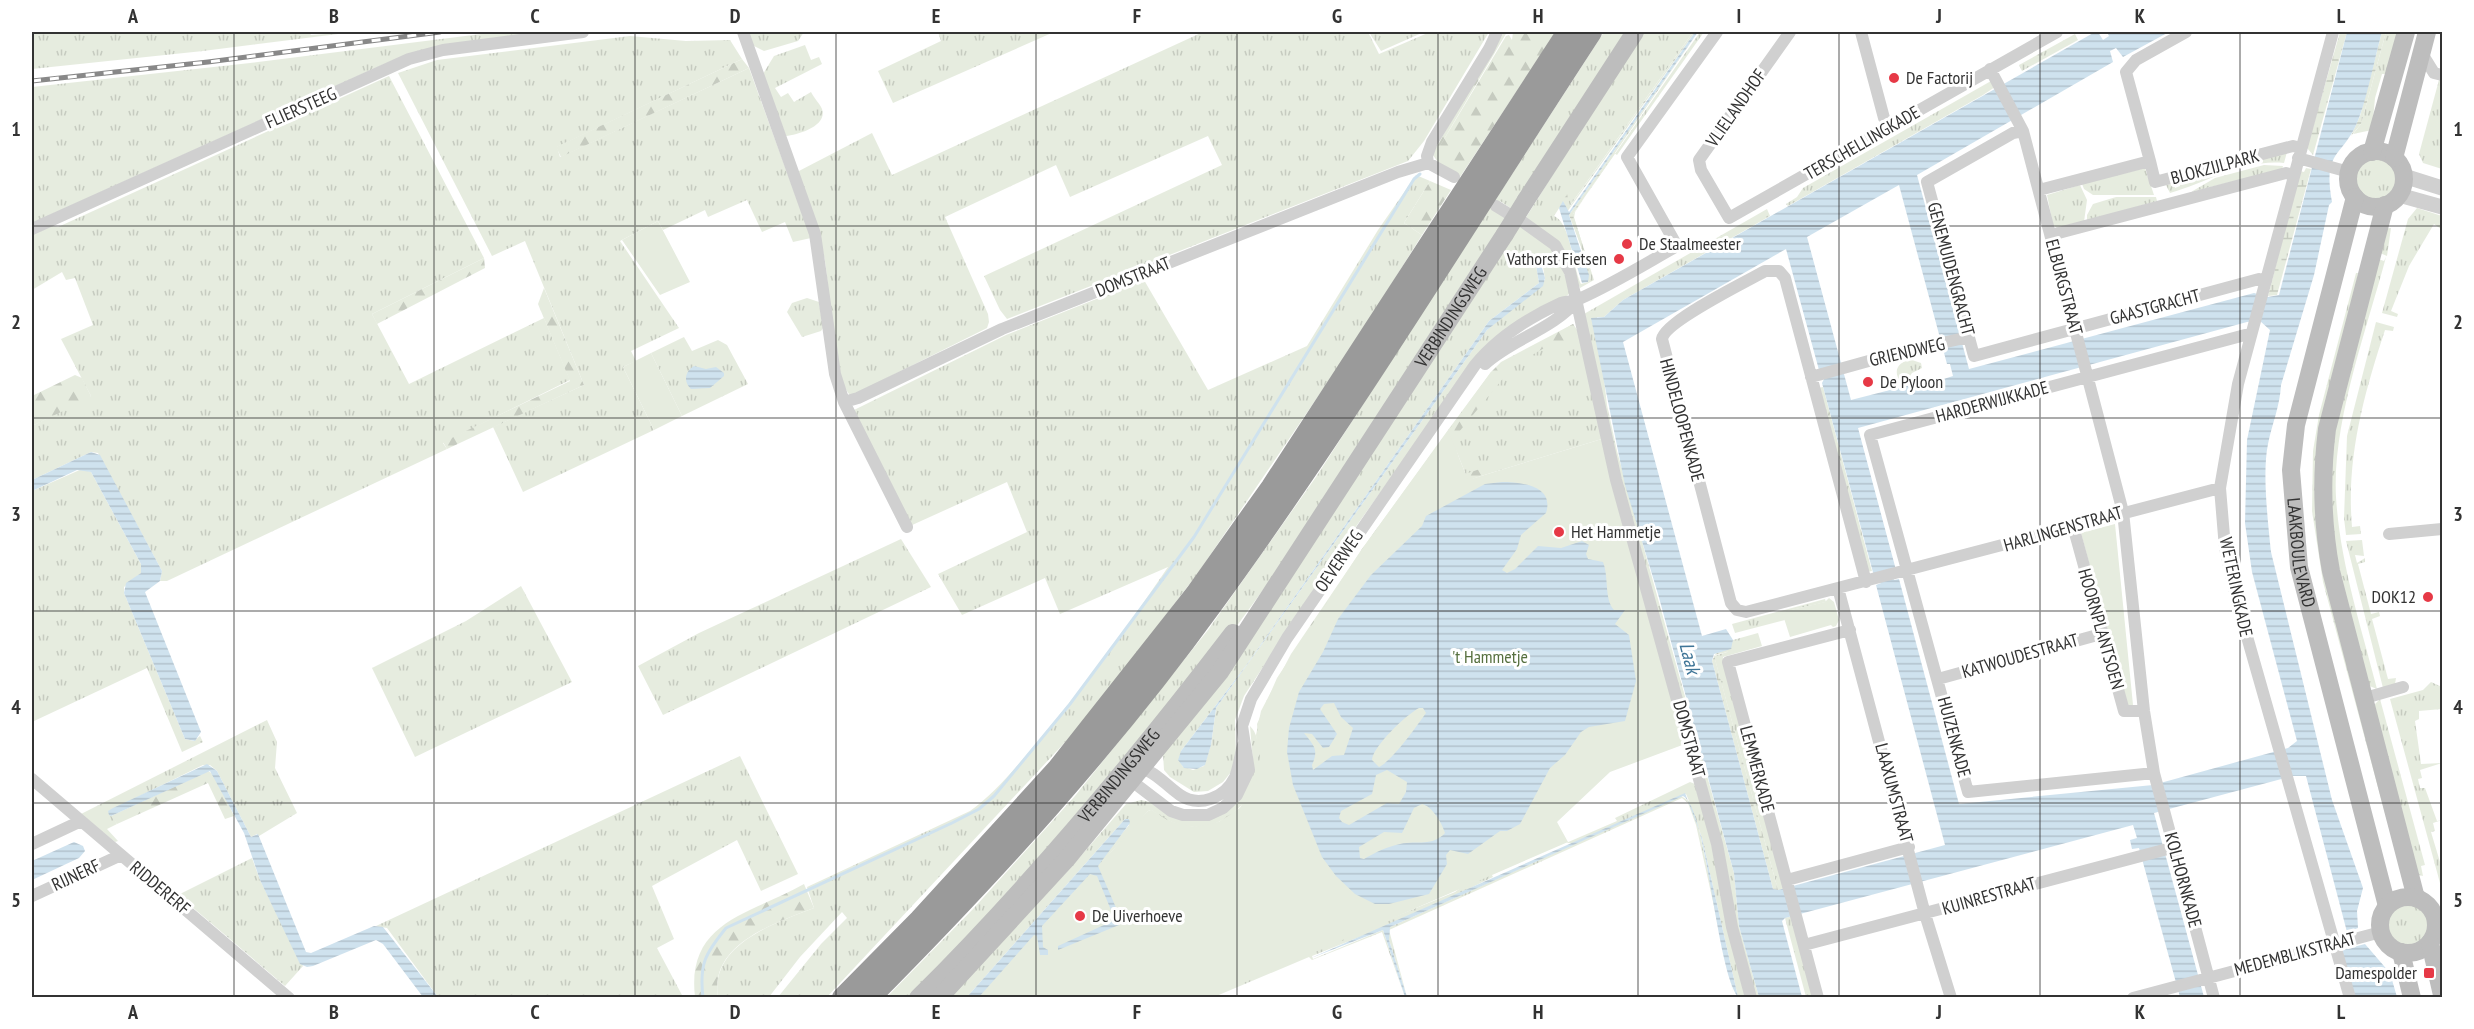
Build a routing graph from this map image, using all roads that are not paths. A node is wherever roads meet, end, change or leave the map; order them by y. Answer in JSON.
{"nodes":[{"id":1,"x":583,"y":32,"type":"edge"},
{"id":2,"x":743,"y":32,"type":"edge"},
{"id":3,"x":1497,"y":32,"type":"edge"},
{"id":4,"x":1568,"y":32,"type":"edge"},
{"id":5,"x":1591,"y":32,"type":"edge"},
{"id":6,"x":1635,"y":32,"type":"edge"},
{"id":7,"x":1717,"y":32,"type":"edge"},
{"id":8,"x":1790,"y":32,"type":"edge"},
{"id":9,"x":1861,"y":32,"type":"edge"},
{"id":10,"x":2057,"y":32,"type":"edge"},
{"id":11,"x":2186,"y":32,"type":"edge"},
{"id":12,"x":2333,"y":32,"type":"edge"},
{"id":13,"x":2406,"y":32,"type":"edge"},
{"id":14,"x":2427,"y":32,"type":"edge"},
{"id":15,"x":2421,"y":52,"type":"junction"},
{"id":16,"x":1989,"y":69,"type":"junction"},
{"id":17,"x":2438,"y":74,"type":"edge"},
{"id":18,"x":2411,"y":87,"type":"junction"},
{"id":19,"x":1890,"y":127,"type":"junction"},
{"id":20,"x":2023,"y":131,"type":"junction"},
{"id":21,"x":2372,"y":152,"type":"junction"},
{"id":22,"x":2300,"y":153,"type":"junction"},
{"id":23,"x":2394,"y":158,"type":"junction"},
{"id":24,"x":2150,"y":161,"type":"junction"},
{"id":25,"x":1428,"y":164,"type":"junction"},
{"id":26,"x":2340,"y":170,"type":"junction"},
{"id":27,"x":2294,"y":175,"type":"junction"},
{"id":28,"x":2404,"y":176,"type":"junction"},
{"id":29,"x":1454,"y":177,"type":"dead end"},
{"id":30,"x":2442,"y":188,"type":"edge"},
{"id":31,"x":2039,"y":190,"type":"junction"},
{"id":32,"x":2355,"y":197,"type":"junction"},
{"id":33,"x":2392,"y":200,"type":"junction"},
{"id":34,"x":1496,"y":206,"type":"dead end"},
{"id":35,"x":2442,"y":207,"type":"edge"},
{"id":36,"x":1509,"y":214,"type":"dead end"},
{"id":37,"x":1729,"y":218,"type":"joint"},
{"id":38,"x":1523,"y":222,"type":"dead end"},
{"id":39,"x":32,"y":229,"type":"edge"},
{"id":40,"x":2051,"y":236,"type":"junction"},
{"id":41,"x":2266,"y":281,"type":"junction"},
{"id":42,"x":1577,"y":300,"type":"junction"},
{"id":43,"x":2075,"y":328,"type":"junction"},
{"id":44,"x":2250,"y":336,"type":"junction"},
{"id":45,"x":1965,"y":338,"type":"junction"},
{"id":46,"x":1974,"y":356,"type":"joint"},
{"id":47,"x":1810,"y":376,"type":"junction"},
{"id":48,"x":2089,"y":376,"type":"junction"},
{"id":49,"x":844,"y":402,"type":"junction"},
{"id":50,"x":2220,"y":488,"type":"junction"},
{"id":51,"x":2123,"y":512,"type":"junction"},
{"id":52,"x":2073,"y":526,"type":"junction"},
{"id":53,"x":907,"y":527,"type":"dead end"},
{"id":54,"x":2442,"y":529,"type":"edge"},
{"id":55,"x":2389,"y":534,"type":"dead end"},
{"id":56,"x":1907,"y":572,"type":"junction"},
{"id":57,"x":1872,"y":581,"type":"junction"},
{"id":58,"x":1838,"y":588,"type":"junction"},
{"id":59,"x":1850,"y":630,"type":"junction"},
{"id":60,"x":2101,"y":634,"type":"junction"},
{"id":61,"x":1938,"y":679,"type":"junction"},
{"id":62,"x":2403,"y":687,"type":"dead end"},
{"id":63,"x":2365,"y":698,"type":"junction"},
{"id":64,"x":2144,"y":711,"type":"junction"},
{"id":65,"x":1244,"y":746,"type":"junction"},
{"id":66,"x":1135,"y":772,"type":"junction"},
{"id":67,"x":2156,"y":778,"type":"junction"},
{"id":68,"x":32,"y":779,"type":"edge"},
{"id":69,"x":81,"y":820,"type":"junction"},
{"id":70,"x":32,"y":844,"type":"edge"},
{"id":71,"x":2171,"y":848,"type":"junction"},
{"id":72,"x":1909,"y":850,"type":"junction"},
{"id":73,"x":121,"y":855,"type":"junction"},
{"id":74,"x":1786,"y":880,"type":"junction"},
{"id":75,"x":32,"y":896,"type":"edge"},
{"id":76,"x":2416,"y":898,"type":"junction"},
{"id":77,"x":2387,"y":906,"type":"junction"},
{"id":78,"x":1925,"y":914,"type":"junction"},
{"id":79,"x":2439,"y":916,"type":"edge"},
{"id":80,"x":2381,"y":932,"type":"junction"},
{"id":81,"x":2340,"y":942,"type":"junction"},
{"id":82,"x":2430,"y":943,"type":"junction"},
{"id":83,"x":1804,"y":945,"type":"junction"},
{"id":84,"x":2401,"y":952,"type":"junction"},
{"id":85,"x":2205,"y":979,"type":"junction"},
{"id":86,"x":2442,"y":989,"type":"edge"},
{"id":87,"x":289,"y":998,"type":"edge"},
{"id":88,"x":843,"y":998,"type":"edge"},
{"id":89,"x":869,"y":998,"type":"edge"},
{"id":90,"x":918,"y":998,"type":"edge"},
{"id":91,"x":939,"y":998,"type":"edge"},
{"id":92,"x":1750,"y":998,"type":"edge"},
{"id":93,"x":1818,"y":998,"type":"edge"},
{"id":94,"x":1951,"y":998,"type":"edge"},
{"id":95,"x":2133,"y":998,"type":"edge"},
{"id":96,"x":2214,"y":998,"type":"edge"},
{"id":97,"x":2350,"y":998,"type":"edge"},
{"id":98,"x":2412,"y":998,"type":"edge"}],
"edges":[{"from":1,"to":39,"type":"street","name":"FLIERSTEEG"},
{"from":2,"to":49,"type":"street"},
{"from":3,"to":25,"type":"street"},
{"from":4,"to":88,"type":"highway"},
{"from":5,"to":89,"type":"highway"},
{"from":6,"to":66,"type":"main road","name":"VERBINDINGSWEG","bridge":true},
{"from":7,"to":42,"type":"street","name":"OEVERWEG"},
{"from":8,"to":37,"type":"street","name":"VLIELANDHOF"},
{"from":9,"to":19,"type":"street"},
{"from":10,"to":16,"type":"street","name":"TERSCHELLINGKADE"},
{"from":11,"to":24,"type":"street"},
{"from":12,"to":22,"type":"street","name":"WETERINGKADE"},
{"from":13,"to":21,"type":"main road"},
{"from":14,"to":15,"type":"main road"},
{"from":15,"to":17,"type":"street"},
{"from":15,"to":18,"type":"main road"},
{"from":16,"to":19,"type":"street","name":"TERSCHELLINGKADE"},
{"from":16,"to":20,"type":"street","name":"ELBURGSTRAAT"},
{"from":17,"to":18,"type":"street"},
{"from":18,"to":23,"type":"main road"},
{"from":19,"to":37,"type":"street","name":"TERSCHELLINGKADE"},
{"from":20,"to":31,"type":"street","name":"ELBURGSTRAAT"},
{"from":20,"to":45,"type":"street","name":"GENEMUIDENGRACHT"},
{"from":21,"to":23,"type":"main road"},
{"from":21,"to":26,"type":"main road"},
{"from":22,"to":24,"type":"street","name":"BLOKZIJLPARK"},
{"from":22,"to":26,"type":"street","name":"BLOKZIJLPARK"},
{"from":22,"to":27,"type":"street","name":"WETERINGKADE"},
{"from":23,"to":28,"type":"main road"},
{"from":24,"to":31,"type":"street","name":"BLOKZIJLPARK"},
{"from":25,"to":29,"type":"street"},
{"from":25,"to":49,"type":"street","name":"DOMSTRAAT"},
{"from":26,"to":32,"type":"main road"},
{"from":27,"to":40,"type":"street","name":"BLOKZIJLPARK"},
{"from":27,"to":41,"type":"street","name":"WETERINGKADE"},
{"from":28,"to":30,"type":"street"},
{"from":28,"to":33,"type":"main road"},
{"from":31,"to":40,"type":"street","name":"ELBURGSTRAAT"},
{"from":32,"to":33,"type":"main road"},
{"from":32,"to":77,"type":"main road","name":"LAAKBOULEVARD"},
{"from":33,"to":35,"type":"street"},
{"from":33,"to":63,"type":"main road","name":"LAAKBOULEVARD"},
{"from":34,"to":36,"type":"street"},
{"from":38,"to":42,"type":"street","name":"DOMSTRAAT"},
{"from":40,"to":43,"type":"street","name":"ELBURGSTRAAT"},
{"from":41,"to":43,"type":"street","name":"GAASTGRACHT"},
{"from":41,"to":44,"type":"street","name":"WETERINGKADE"},
{"from":42,"to":65,"type":"street","name":"OEVERWEG"},
{"from":42,"to":92,"type":"street","name":"DOMSTRAAT"},
{"from":43,"to":46,"type":"street","name":"GAASTGRACHT"},
{"from":43,"to":48,"type":"street","name":"ELBURGSTRAAT"},
{"from":44,"to":48,"type":"street","name":"HARDERWIJKKADE"},
{"from":44,"to":50,"type":"street","name":"WETERINGKADE"},
{"from":45,"to":46,"type":"street","name":"GENEMUIDENGRACHT"},
{"from":45,"to":47,"type":"street","name":"GRIENDWEG"},
{"from":47,"to":57,"type":"street","name":"HINDELOOPENKADE"},
{"from":47,"to":58,"type":"street","name":"HINDELOOPENKADE"},
{"from":48,"to":51,"type":"street","name":"ELBURGSTRAAT"},
{"from":48,"to":56,"type":"street","name":"HARDERWIJKKADE"},
{"from":49,"to":53,"type":"street"},
{"from":50,"to":51,"type":"street","name":"HARLINGENSTRAAT"},
{"from":50,"to":81,"type":"street","name":"WETERINGKADE"},
{"from":51,"to":52,"type":"street","name":"HARLINGENSTRAAT"},
{"from":51,"to":64,"type":"street","name":"HOORNPLANTSOEN"},
{"from":52,"to":56,"type":"street","name":"HARLINGENSTRAAT"},
{"from":52,"to":60,"type":"street","name":"HOORNPLANTSOEN"},
{"from":54,"to":55,"type":"street"},
{"from":56,"to":57,"type":"street","name":"HINDELOOPENKADE"},
{"from":56,"to":61,"type":"street","name":"HUIZENKADE"},
{"from":57,"to":58,"type":"street","name":"HINDELOOPENKADE"},
{"from":58,"to":59,"type":"street","name":"LAAXUMSTRAAT"},
{"from":59,"to":72,"type":"street","name":"LAAXUMSTRAAT"},
{"from":59,"to":74,"type":"street","name":"LEMMERKADE"},
{"from":60,"to":61,"type":"street","name":"KATWOUDESTRAAT"},
{"from":60,"to":64,"type":"street","name":"HOORNPLANTSOEN"},
{"from":61,"to":67,"type":"street","name":"HUIZENKADE"},
{"from":62,"to":63,"type":"street"},
{"from":63,"to":76,"type":"main road","name":"LAAKBOULEVARD"},
{"from":64,"to":67,"type":"street","name":"HOORNPLANTSOEN"},
{"from":65,"to":66,"type":"street","name":"OEVERWEG"},
{"from":65,"to":66,"type":"street","name":"OEVERWEG"},
{"from":66,"to":90,"type":"main road","name":"VERBINDINGSWEG"},
{"from":66,"to":91,"type":"main road","name":"VERBINDINGSWEG"},
{"from":67,"to":71,"type":"street","name":"KOLHORNKADE"},
{"from":68,"to":69,"type":"street","name":"RIDDERERF"},
{"from":69,"to":70,"type":"street"},
{"from":69,"to":73,"type":"street","name":"RIDDERERF"},
{"from":71,"to":78,"type":"street","name":"KUINRESTRAAT"},
{"from":71,"to":85,"type":"street","name":"KOLHORNKADE"},
{"from":72,"to":74,"type":"street"},
{"from":72,"to":78,"type":"street","name":"LAAXUMSTRAAT"},
{"from":73,"to":75,"type":"street","name":"RIJNERF"},
{"from":73,"to":87,"type":"street","name":"RIDDERERF"},
{"from":74,"to":83,"type":"street","name":"LEMMERKADE"},
{"from":76,"to":77,"type":"main road"},
{"from":76,"to":79,"type":"main road"},
{"from":77,"to":80,"type":"main road"},
{"from":78,"to":83,"type":"street","name":"KUINRESTRAAT"},
{"from":78,"to":94,"type":"street","name":"LAAXUMSTRAAT"},
{"from":79,"to":82,"type":"main road"},
{"from":80,"to":81,"type":"street","name":"MEDEMBLIKSTRAAT"},
{"from":80,"to":84,"type":"main road"},
{"from":81,"to":85,"type":"street","name":"MEDEMBLIKSTRAAT"},
{"from":81,"to":97,"type":"street","name":"WETERINGKADE"},
{"from":82,"to":84,"type":"main road"},
{"from":82,"to":86,"type":"main road"},
{"from":83,"to":93,"type":"street","name":"LEMMERKADE"},
{"from":84,"to":98,"type":"main road"},
{"from":85,"to":95,"type":"street","name":"MEDEMBLIKSTRAAT"},
{"from":85,"to":96,"type":"street","name":"KOLHORNKADE"}]}
